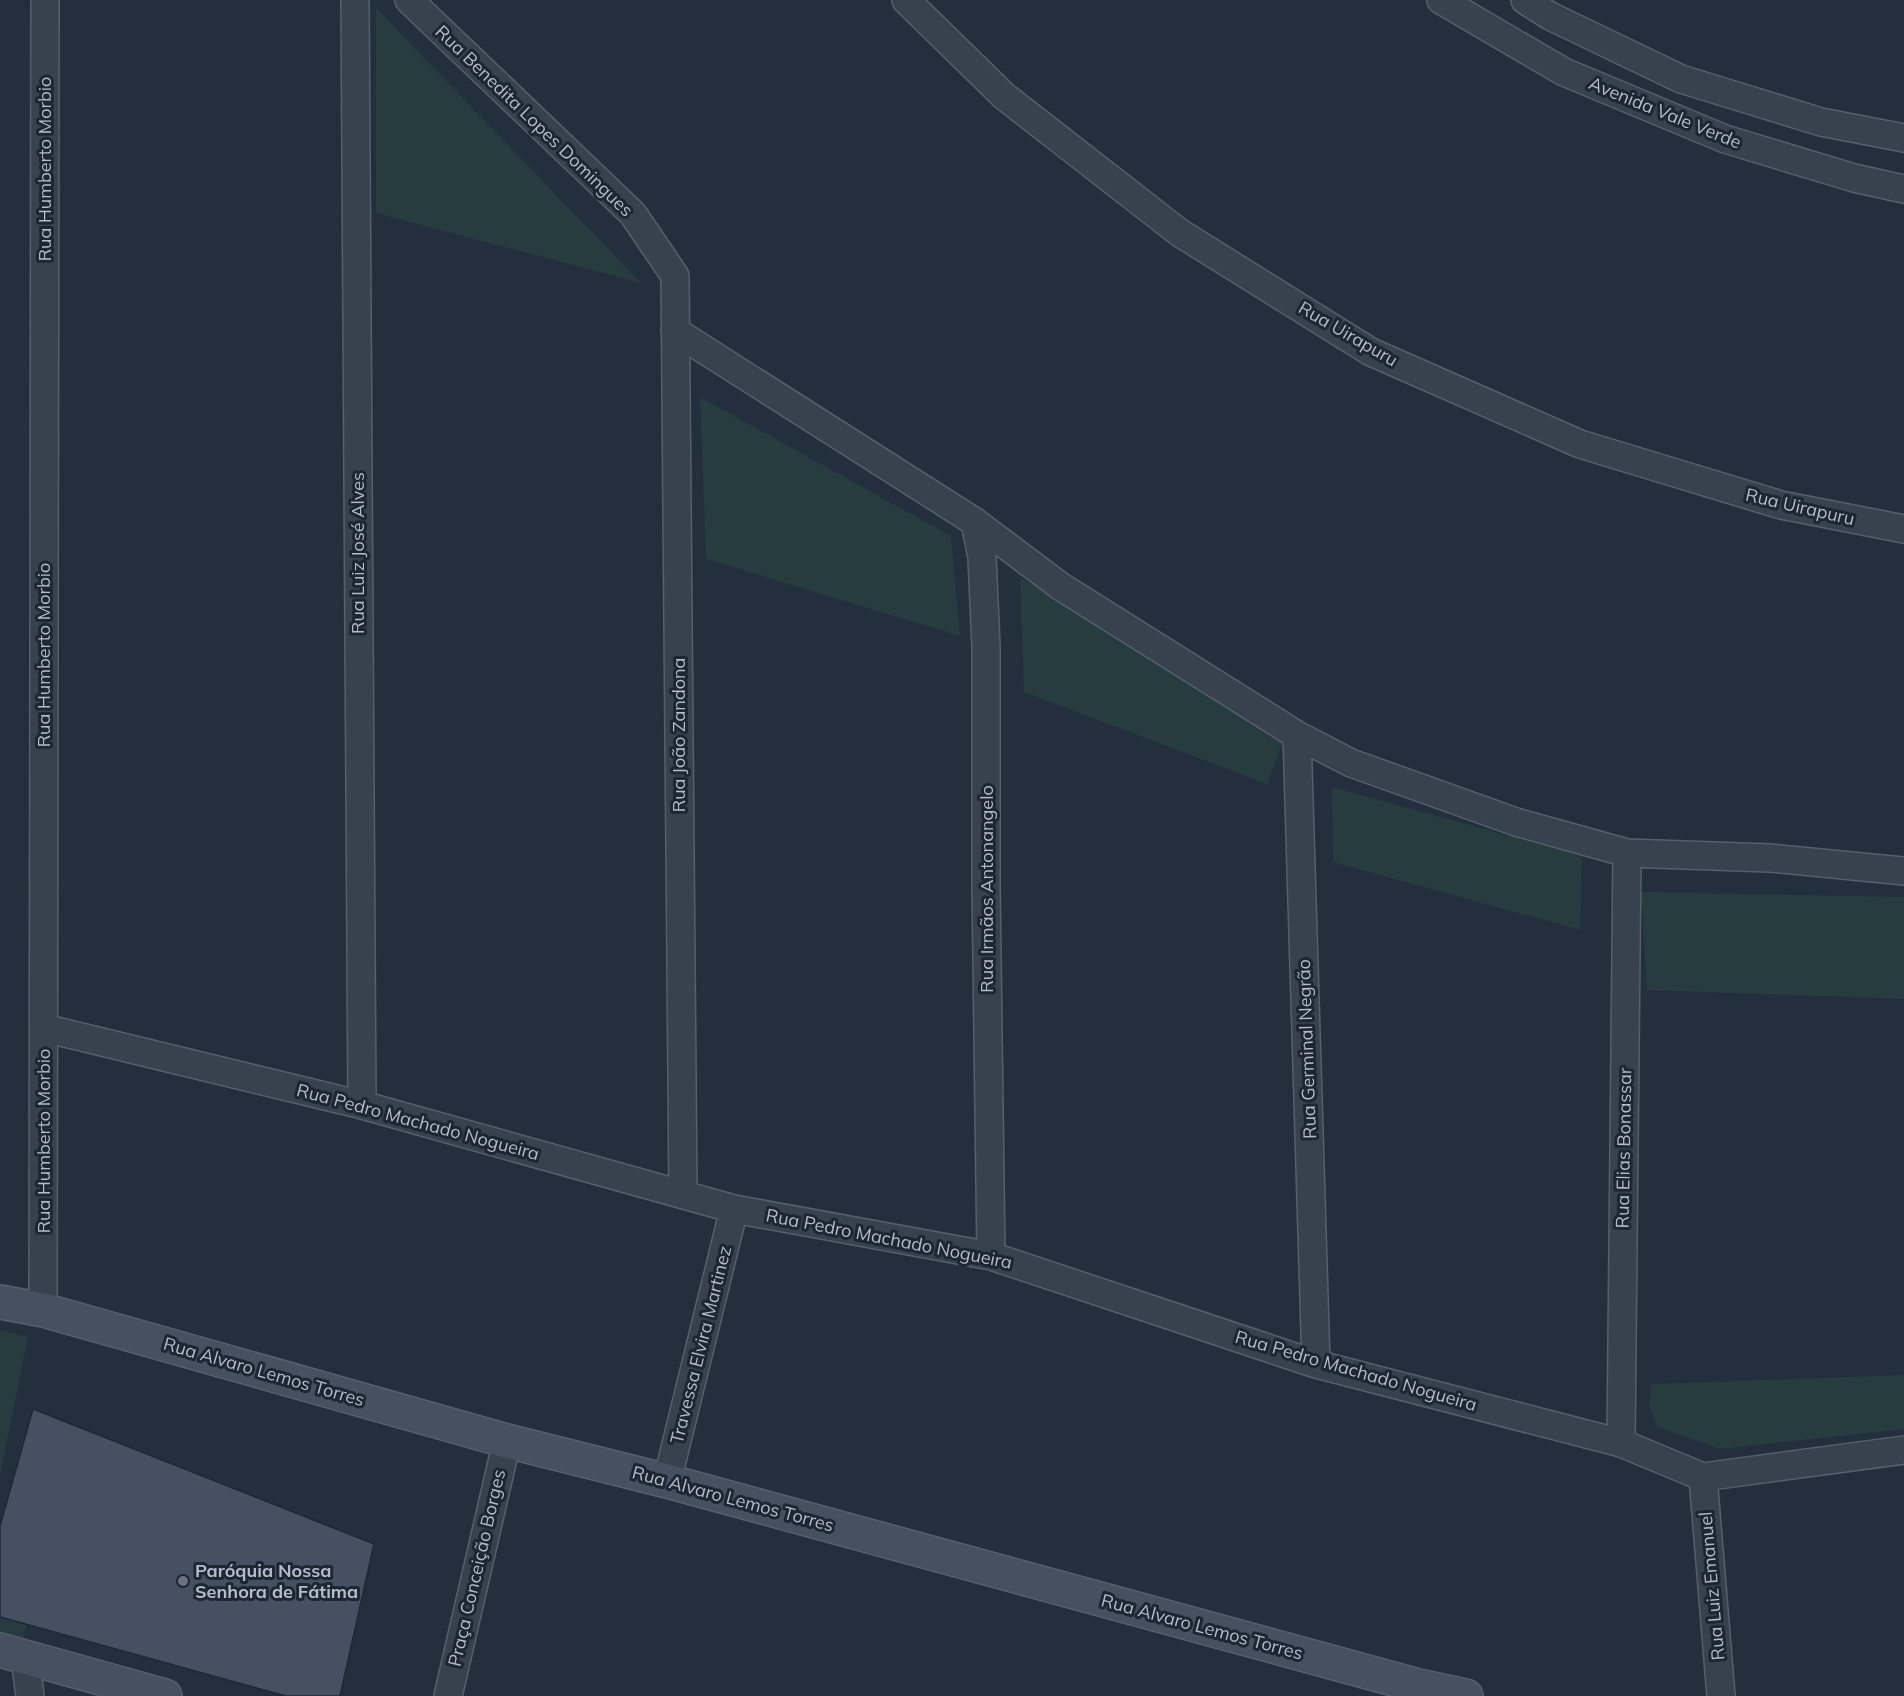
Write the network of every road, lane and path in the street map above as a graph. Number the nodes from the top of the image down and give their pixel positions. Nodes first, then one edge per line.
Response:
1 (45, 0) edge
2 (354, 0) edge
3 (409, 0) edge
4 (906, 0) edge
5 (1441, 0) edge
6 (1525, 0) edge
7 (1764, 105) junction
8 (1904, 138) edge
9 (1749, 147) junction
10 (1904, 189) edge
11 (675, 276) joint
12 (675, 331) junction
13 (975, 522) junction
14 (1904, 529) edge
15 (1297, 735) junction
16 (1627, 853) junction
17 (1904, 871) edge
18 (44, 1028) junction
19 (362, 1105) junction
20 (683, 1194) junction
21 (734, 1209) junction
22 (991, 1256) junction
23 (0, 1302) edge
24 (43, 1310) junction
25 (1316, 1364) junction
26 (507, 1441) junction
27 (1621, 1443) junction
28 (1904, 1450) edge
29 (1703, 1477) junction
30 (667, 1481) junction
31 (12, 1654) edge
32 (30, 1696) edge
33 (165, 1696) edge
34 (448, 1696) edge
35 (1466, 1696) edge
36 (1721, 1696) edge

1 - 18 street, Rua Humberto Morbio
2 - 19 street, Rua Luiz José Alves
3 - 11 street, Rua Benedita Lopes Domingues
4 - 14 street, Rua Uirapuru
5 - 9 street, Avenida Vale Verde
6 - 7 street, Avenida Vale Verde
7 - 8 street, Avenida Vale Verde
7 - 9 street
9 - 10 street, Avenida Vale Verde
11 - 12 street, Rua João Zandona
12 - 13 street
12 - 20 street, Rua João Zandona
13 - 15 street
13 - 22 street, Rua Irmãos Antonangelo
15 - 16 street
15 - 25 street, Rua Germinal Negrão
16 - 17 street
16 - 27 street, Rua Elias Bonassar
18 - 19 street, Rua Pedro Machado Nogueira
18 - 24 street, Rua Humberto Morbio
19 - 20 street, Rua Pedro Machado Nogueira
20 - 21 street, Rua Pedro Machado Nogueira
21 - 22 street, Rua Pedro Machado Nogueira
21 - 30 street, Travessa Elvira Martinez
22 - 25 street, Rua Pedro Machado Nogueira
23 - 24 street, Rua Alvaro Lemos Torres
24 - 26 street, Rua Alvaro Lemos Torres
25 - 27 street, Rua Pedro Machado Nogueira
26 - 30 street, Rua Alvaro Lemos Torres
26 - 34 street, Praça Conceição Borges
27 - 29 street, Rua Pedro Machado Nogueira
28 - 29 street
29 - 36 street, Rua Luiz Emanuel
30 - 35 street, Rua Alvaro Lemos Torres
31 - 32 street
31 - 33 street

